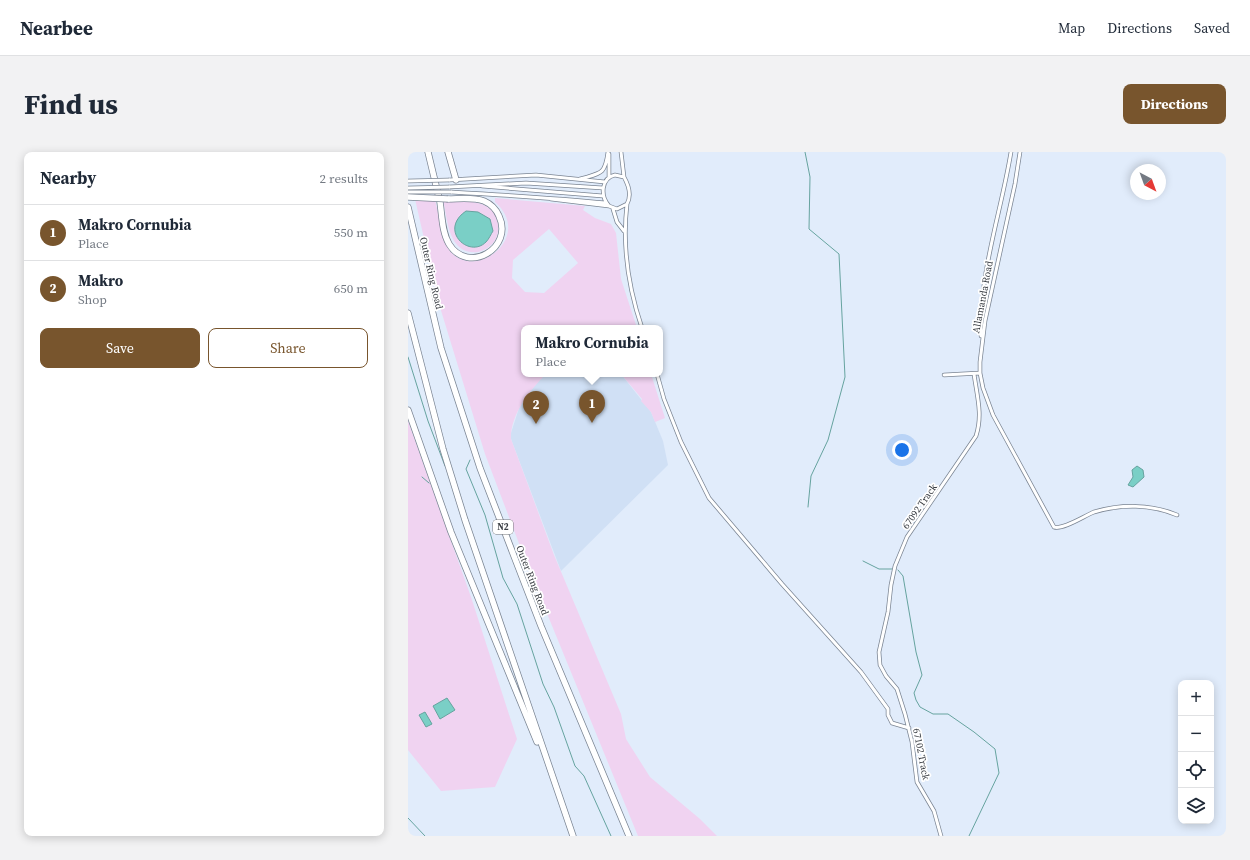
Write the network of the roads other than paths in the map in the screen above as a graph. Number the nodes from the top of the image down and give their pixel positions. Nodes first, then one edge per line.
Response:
1 (428, 152) edge
2 (448, 152) edge
3 (609, 152) edge
4 (621, 152) edge
5 (1011, 152) edge
6 (1020, 152) edge
7 (609, 177) junction
8 (624, 177) junction
9 (456, 180) junction
10 (579, 180) junction
11 (408, 181) edge
12 (605, 182) junction
13 (474, 185) junction
14 (408, 188) edge
15 (603, 188) junction
16 (408, 192) edge
17 (603, 196) junction
18 (408, 197) edge
19 (544, 198) junction
20 (606, 203) junction
21 (627, 204) junction
22 (608, 206) junction
23 (408, 207) edge
24 (613, 208) junction
25 (624, 232) junction
26 (408, 313) edge
27 (641, 325) edge
28 (982, 346) junction
29 (980, 373) junction
30 (974, 374) junction
31 (944, 375) dead end
32 (658, 377) edge
33 (408, 410) edge
34 (1177, 515) dead end
35 (886, 676) joint
36 (909, 728) junction
37 (544, 752) junction
38 (573, 836) edge
39 (629, 836) edge
40 (942, 836) edge

1 - 18 highway, bridge
2 - 9 highway
3 - 7 street
3 - 10 street
4 - 8 street
5 - 28 street, Allamanda Road
6 - 28 street, Allamanda Road
7 - 8 street
7 - 12 street
8 - 21 street
9 - 10 street
9 - 11 street, bridge
10 - 12 street
12 - 15 street
13 - 14 street, bridge
13 - 15 street
13 - 17 street
15 - 17 street
16 - 19 street, bridge
17 - 20 street
19 - 20 street
19 - 22 street
20 - 22 street
21 - 24 street
21 - 25 street
22 - 24 street
23 - 39 highway, Outer Ring Road / N2
24 - 25 street
25 - 27 street
26 - 37 highway
28 - 29 street
29 - 30 street
29 - 34 street
30 - 31 street
30 - 35 street, 67092 Track
32 - 36 street
33 - 37 highway
35 - 36 street, 67102 Track
36 - 40 street, 67102 Track
37 - 38 highway

